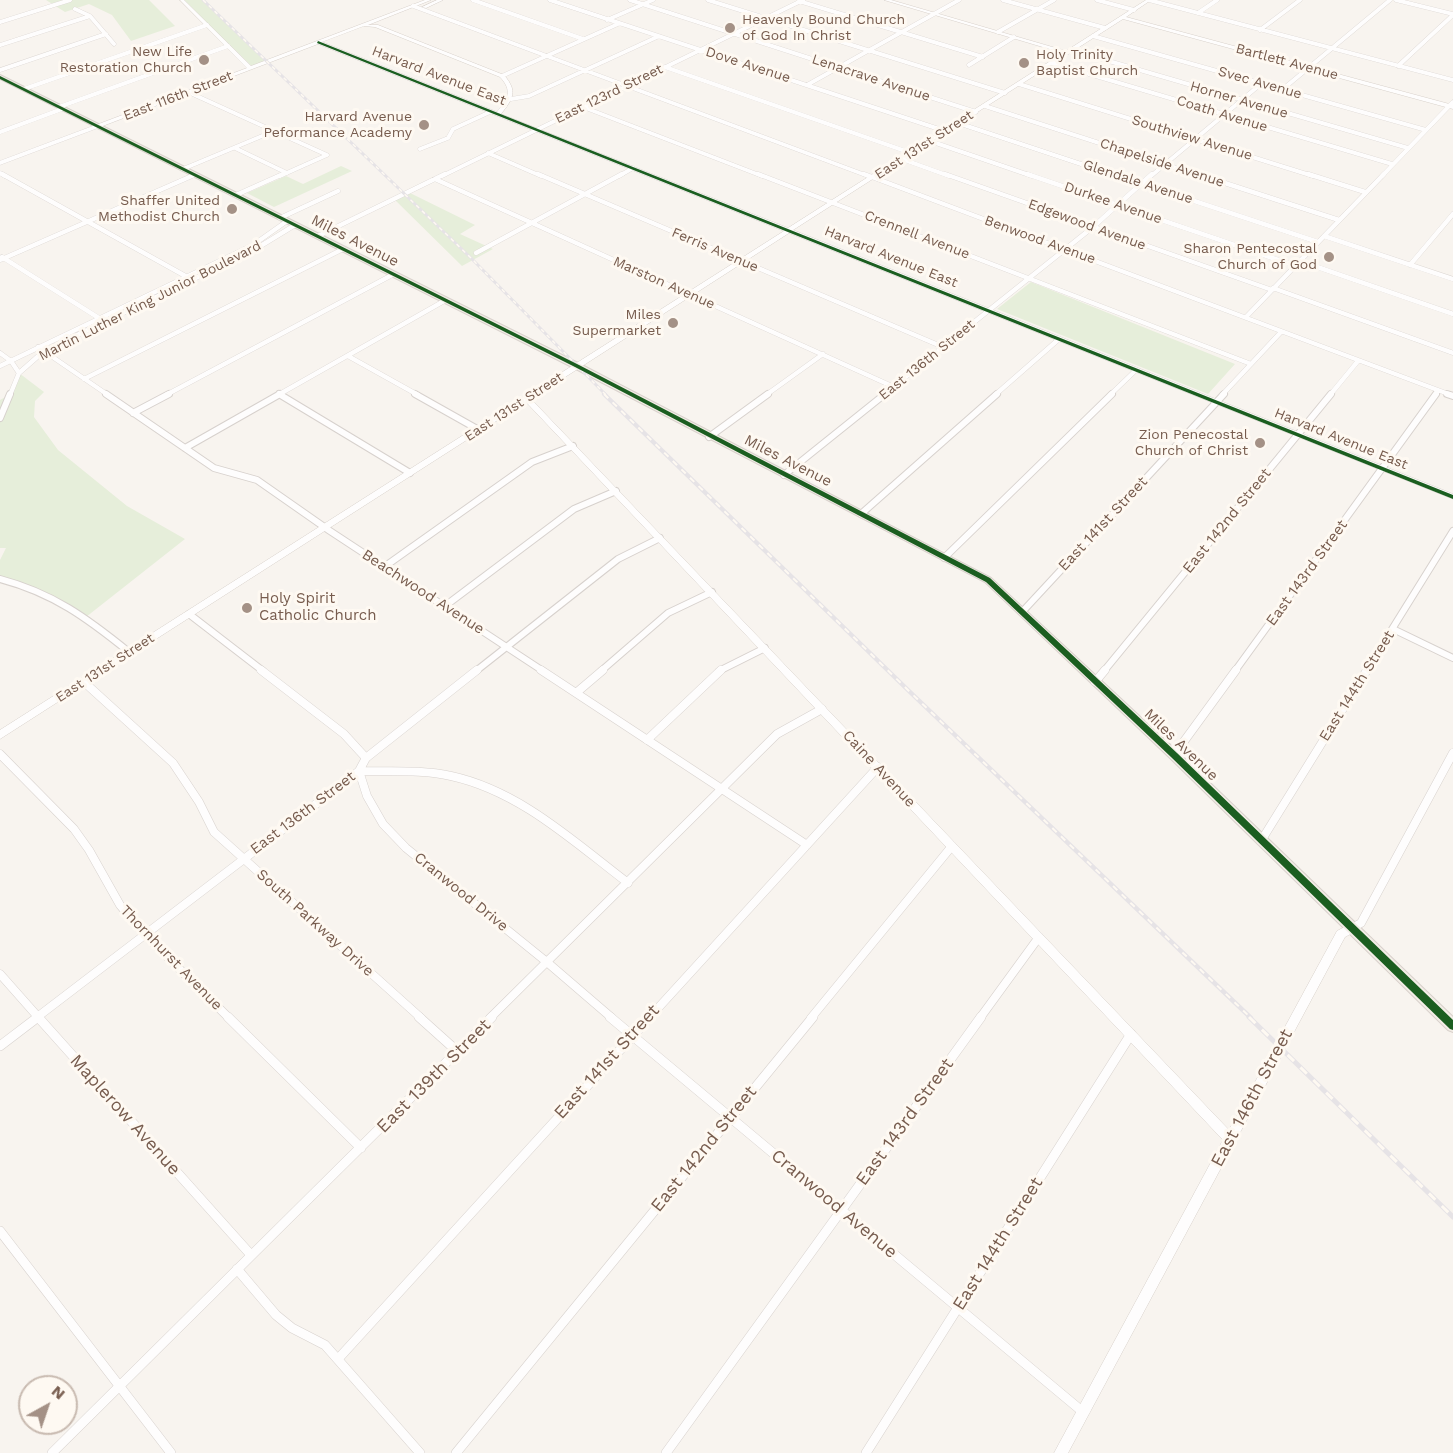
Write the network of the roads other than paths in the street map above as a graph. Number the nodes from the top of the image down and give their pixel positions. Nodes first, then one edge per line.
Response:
1 (70, 0) edge
2 (182, 0) edge
3 (429, 0) edge
4 (441, 0) edge
5 (473, 0) edge
6 (550, 0) edge
7 (630, 0) edge
8 (653, 0) edge
9 (708, 0) edge
10 (800, 0) edge
11 (888, 0) edge
12 (959, 0) edge
13 (1003, 0) edge
14 (1054, 0) edge
15 (1097, 0) edge
16 (1149, 0) edge
17 (1217, 0) edge
18 (1300, 0) edge
19 (1390, 0) edge
20 (1396, 0) edge
21 (643, 4) junction
22 (413, 6) junction
23 (75, 9) dead end
24 (419, 9) junction
25 (1037, 9) junction
26 (1134, 10) junction
27 (933, 14) junction
28 (1198, 14) junction
29 (1453, 15) edge
30 (90, 16) junction
31 (1122, 17) junction
32 (765, 18) junction
33 (378, 19) junction
34 (607, 20) junction
35 (0, 22) edge
36 (384, 22) junction
37 (618, 24) junction
38 (375, 25) junction
39 (207, 26) junction
40 (356, 28) junction
41 (1105, 28) junction
42 (1260, 30) junction
43 (390, 32) junction
44 (900, 32) junction
45 (998, 32) junction
46 (106, 34) junction
47 (734, 34) junction
48 (1094, 36) junction
49 (657, 37) junction
50 (1014, 37) junction
51 (583, 39) junction
52 (318, 42) junction
53 (114, 44) dead end
54 (0, 45) edge
55 (228, 46) junction
56 (1331, 49) junction
57 (702, 50) junction
58 (867, 50) junction
59 (1069, 52) junction
60 (546, 56) junction
61 (983, 57) junction
62 (1052, 63) junction
63 (969, 65) dead end
64 (1398, 66) junction
65 (665, 67) junction
66 (838, 67) junction
67 (250, 68) junction
68 (1309, 68) junction
69 (0, 70) edge
70 (584, 70) junction
71 (502, 76) junction
72 (0, 77) edge
73 (1453, 80) edge
74 (1262, 83) junction
75 (1019, 84) junction
76 (807, 85) junction
77 (626, 86) junction
78 (1283, 89) junction
79 (24, 90) junction
80 (188, 92) junction
81 (1005, 93) junction
82 (511, 99) junction
83 (1241, 100) junction
84 (1452, 105) edge
85 (985, 106) junction
86 (583, 107) junction
87 (61, 108) junction
88 (490, 112) junction
89 (975, 112) junction
90 (498, 114) junction
91 (1224, 114) junction
92 (957, 123) junction
93 (0, 126) edge
94 (98, 126) junction
95 (537, 129) junction
96 (6, 130) junction
97 (1426, 130) junction
98 (274, 131) junction
99 (945, 131) junction
100 (0, 132) edge
101 (1196, 139) junction
102 (930, 141) junction
103 (235, 148) junction
104 (1408, 148) junction
105 (420, 149) dead end
106 (488, 153) junction
107 (911, 153) junction
108 (902, 159) junction
109 (0, 163) edge
110 (1165, 164) junction
111 (1392, 164) junction
112 (633, 168) junction
113 (183, 169) junction
114 (0, 173) edge
115 (287, 173) junction
116 (194, 175) junction
117 (872, 178) junction
118 (435, 179) junction
119 (1141, 184) junction
120 (338, 191) dead end
121 (1365, 192) junction
122 (585, 194) junction
123 (236, 195) junction
124 (832, 203) junction
125 (1117, 204) junction
126 (1453, 214) edge
127 (284, 220) junction
128 (1339, 220) junction
129 (86, 222) junction
130 (531, 223) junction
131 (295, 225) junction
132 (1093, 227) junction
133 (789, 231) junction
134 (318, 236) junction
135 (1324, 236) junction
136 (1318, 242) junction
137 (343, 249) junction
138 (1065, 249) junction
139 (476, 253) dead end
140 (2, 258) edge
141 (742, 261) junction
142 (1298, 263) junction
143 (1410, 265) junction
144 (392, 275) junction
145 (188, 278) junction
146 (1029, 278) junction
147 (1453, 279) edge
148 (1272, 289) junction
149 (690, 294) junction
150 (444, 302) junction
151 (989, 310) junction
152 (1453, 314) edge
153 (1246, 317) junction
154 (102, 320) junction
155 (1281, 332) junction
156 (1059, 339) junction
157 (38, 347) junction
158 (943, 347) junction
159 (44, 351) junction
160 (0, 353) edge
161 (1453, 353) edge
162 (823, 354) junction
163 (348, 356) junction
164 (11, 361) junction
165 (1358, 361) junction
166 (1251, 364) junction
167 (0, 366) edge
168 (577, 366) junction
169 (1136, 370) junction
170 (20, 373) junction
171 (84, 379) junction
172 (894, 387) junction
173 (1438, 391) junction
174 (279, 394) junction
175 (1453, 396) edge
176 (527, 399) junction
177 (1215, 403) junction
178 (133, 412) junction
179 (0, 418) edge
180 (479, 430) junction
181 (1297, 436) junction
182 (710, 437) junction
183 (573, 446) junction
184 (185, 448) junction
185 (1382, 471) junction
186 (410, 473) junction
187 (784, 475) junction
188 (616, 491) junction
189 (1453, 497) edge
190 (861, 514) junction
191 (325, 528) junction
192 (1453, 531) edge
193 (660, 538) junction
194 (944, 558) junction
195 (384, 567) junction
196 (0, 579) edge
197 (712, 592) junction
198 (445, 606) junction
199 (1023, 611) junction
200 (189, 614) junction
201 (1393, 629) junction
202 (508, 648) junction
203 (765, 648) junction
204 (129, 652) junction
205 (1453, 658) edge
206 (84, 682) junction
207 (1095, 682) junction
208 (576, 693) junction
209 (822, 709) junction
210 (1, 733) edge
211 (647, 740) junction
212 (1453, 753) edge
213 (0, 754) edge
214 (1174, 755) junction
215 (366, 758) junction
216 (878, 767) junction
217 (359, 771) junction
218 (722, 790) junction
219 (1261, 841) junction
220 (807, 845) junction
221 (952, 846) junction
222 (242, 859) junction
223 (628, 883) junction
224 (1352, 928) junction
225 (145, 935) junction
226 (1039, 937) junction
227 (548, 963) junction
228 (0, 974) edge
229 (585, 996) joint
230 (37, 1017) junction
231 (1451, 1022) edge
232 (1131, 1034) junction
233 (631, 1035) junction
234 (0, 1046) edge
235 (458, 1052) junction
236 (730, 1116) junction
237 (1230, 1139) junction
238 (361, 1148) junction
239 (842, 1210) junction
240 (0, 1231) edge
241 (251, 1256) junction
242 (237, 1269) junction
243 (957, 1308) junction
244 (338, 1359) junction
245 (121, 1385) junction
246 (1083, 1412) junction
247 (52, 1453) edge
248 (171, 1453) edge
249 (420, 1453) edge
250 (456, 1453) edge
251 (666, 1453) edge
252 (866, 1453) edge
253 (1061, 1453) edge

1 - 35 street
2 - 39 street
3 - 22 street, East 116th Street
4 - 24 street
5 - 51 street
6 - 34 street, Dove Avenue
7 - 21 street, Lenacrave Avenue
8 - 21 street
9 - 32 street
10 - 32 street, East 123rd Street
10 - 44 street
11 - 27 street
12 - 27 street
13 - 25 street
14 - 25 street
15 - 26 street
16 - 26 street, East 131st Street
16 - 28 street
17 - 28 street
18 - 42 street
19 - 56 street
20 - 29 street
21 - 34 street
21 - 47 street, Lenacrave Avenue
22 - 24 street, Benwood Avenue
22 - 33 street, East 116th Street
23 - 30 street
24 - 36 street
24 - 60 street, Benwood Avenue
25 - 41 street
25 - 45 street
26 - 31 street, East 131st Street
27 - 44 street
27 - 45 street
28 - 42 street
29 - 64 street
30 - 46 street
30 - 54 street
31 - 41 street, East 131st Street
31 - 68 street, Bartlett Avenue
32 - 47 street, East 123rd Street
32 - 58 street
33 - 38 street
33 - 40 street, East 116th Street
34 - 37 street, Dove Avenue
36 - 38 street
36 - 43 street
37 - 49 street, Dove Avenue
37 - 51 street
38 - 40 street, East 116th Street
38 - 43 street
39 - 55 street
39 - 79 street
40 - 52 street, East 116th Street
41 - 48 street, East 131st Street
42 - 56 street
43 - 71 street
44 - 58 street
44 - 61 street
45 - 50 street
46 - 53 street
46 - 69 street
47 - 57 street, East 123rd Street
47 - 66 street, Lenacrave Avenue
48 - 59 street, East 131st Street
48 - 74 street, Svec Avenue
49 - 57 street, Dove Avenue
49 - 70 street
50 - 59 street
50 - 61 street
51 - 60 street
52 - 67 street, East 116th Street
52 - 88 street, Harvard Avenue East
55 - 67 street
55 - 87 street
56 - 64 street
56 - 68 street
57 - 65 street, East 123rd Street
57 - 76 street, Dove Avenue
58 - 66 street
58 - 81 street
59 - 62 street, East 131st Street
59 - 83 street, Horner Avenue
60 - 70 street, Benwood Avenue
60 - 71 street
61 - 63 street
62 - 75 street, East 131st Street
62 - 91 street, Coath Avenue
64 - 73 street
65 - 77 street, East 123rd Street
65 - 107 street
66 - 76 street
66 - 89 street, Lenacrave Avenue
67 - 80 street, East 116th Street
68 - 78 street
68 - 84 street, Bartlett Avenue
70 - 77 street, Benwood Avenue
70 - 82 street
71 - 82 street
72 - 79 main road, Miles Avenue
74 - 78 street, Svec Avenue
74 - 83 street, East 136th Street
75 - 81 street, East 131st Street
75 - 101 street, Southview Avenue
76 - 99 street, Dove Avenue
77 - 86 street, East 123rd Street
77 - 117 street, Benwood Avenue
78 - 97 street, Svec Avenue
79 - 87 main road, Miles Avenue
80 - 94 street, East 116th Street
80 - 98 street
81 - 85 street, East 131st Street
82 - 90 street
83 - 91 street, East 136th Street
83 - 104 street, Horner Avenue
84 - 97 street
85 - 89 street, East 131st Street
85 - 110 street, Chapelside Avenue
86 - 95 street, East 123rd Street
86 - 124 street, Crennell Avenue
87 - 94 main road, Miles Avenue
87 - 96 street
88 - 90 street, Harvard Avenue East
88 - 105 street
89 - 92 street, East 131st Street
90 - 95 street, Harvard Avenue East
91 - 101 street, East 136th Street
91 - 111 street, Coath Avenue
92 - 99 street, East 131st Street
92 - 119 street, Glendale Avenue
93 - 96 street
94 - 109 street, East 116th Street
94 - 113 main road, Miles Avenue
95 - 106 street, East 123rd Street
95 - 112 street, Harvard Avenue East
96 - 100 street
97 - 104 street
98 - 103 street
98 - 115 street
99 - 102 street, East 131st Street
101 - 110 street, East 136th Street
101 - 121 street, Southview Avenue
102 - 107 street, East 131st Street
102 - 125 street, Durkee Avenue
103 - 113 street
103 - 115 street
104 - 111 street
106 - 118 street, East 123rd Street
106 - 122 street, Ferris Avenue
107 - 108 street, East 131st Street
108 - 117 street, East 131st Street
108 - 132 street, Edgewood Avenue
110 - 119 street, East 136th Street
110 - 128 street, Chapelside Avenue
111 - 121 street
112 - 122 street
112 - 133 street, Harvard Avenue East
113 - 116 main road, Miles Avenue
114 - 129 street
115 - 123 street
116 - 123 main road, Miles Avenue
116 - 129 street
117 - 124 street, East 131st Street
117 - 138 street, Benwood Avenue
118 - 130 street, Marston Avenue
118 - 134 street, East 123rd Street
119 - 125 street, East 136th Street
119 - 136 street, Glendale Avenue
120 - 127 street, Martin Luther King Junior Boulevard
121 - 128 street
122 - 130 street
122 - 141 street, Ferris Avenue
123 - 127 main road, Miles Avenue
124 - 133 street, East 131st Street
124 - 146 street, Crennell Avenue
125 - 132 street, East 136th Street
125 - 142 street, Durkee Avenue
126 - 143 street
127 - 131 main road, Miles Avenue
127 - 145 street, Martin Luther King Junior Boulevard
128 - 135 street
129 - 140 street
129 - 145 street
130 - 139 street
130 - 149 street, Marston Avenue
131 - 134 main road, Miles Avenue
131 - 145 street, Martin Luther King Junior Boulevard
132 - 138 street, East 136th Street
132 - 148 street, Edgewood Avenue
133 - 141 street, East 131st Street
133 - 151 street, Harvard Avenue East
134 - 137 main road, Miles Avenue
135 - 136 street
135 - 143 street
136 - 142 street
137 - 144 main road, Miles Avenue
137 - 171 street
138 - 146 street, East 136th Street
138 - 153 street, Benwood Avenue
140 - 154 street
141 - 149 street, East 131st Street
141 - 158 street, Ferris Avenue
142 - 148 street
142 - 152 street, Durkee Avenue
143 - 147 street
144 - 150 main road, Miles Avenue
144 - 178 street
145 - 154 street, Martin Luther King Junior Boulevard
146 - 151 street, East 136th Street
146 - 166 street, Crennell Avenue
148 - 153 street
148 - 161 street, Edgewood Avenue
149 - 162 street, Marston Avenue
149 - 168 street, East 131st Street
150 - 163 street
150 - 168 main road, Miles Avenue
151 - 156 street, Harvard Avenue East
151 - 158 street, East 136th Street
153 - 155 street, Benwood Avenue
154 - 157 street, Martin Luther King Junior Boulevard
154 - 159 street, Martin Luther King Junior Boulevard
155 - 165 street, Benwood Avenue
155 - 166 street, East 141st Street
156 - 169 street, Harvard Avenue East
156 - 190 street
157 - 159 street, Beachwood Avenue
157 - 164 street, Martin Luther King Junior Boulevard
158 - 172 street, East 136th Street
159 - 170 street, Martin Luther King Junior Boulevard
159 - 171 street, Beachwood Avenue
160 - 164 street
162 - 172 street, Marston Avenue
162 - 182 street
163 - 174 street
163 - 180 street
164 - 167 street, Martin Luther King Junior Boulevard
164 - 170 street
165 - 173 street, Benwood Avenue
165 - 181 street, East 142nd Street
166 - 177 street, East 141st Street
168 - 176 street, East 131st Street
168 - 182 main road, Miles Avenue
169 - 177 street, Harvard Avenue East
169 - 194 street
170 - 179 street, Martin Luther King Junior Boulevard
171 - 178 street, Beachwood Avenue
172 - 187 street, East 136th Street
173 - 175 street, Benwood Avenue
173 - 185 street, East 143rd Street
174 - 184 street
174 - 186 street
176 - 180 street, East 131st Street
176 - 183 street, Caine Avenue
177 - 181 street, Harvard Avenue East
177 - 199 street, East 141st Street
178 - 184 street, Beachwood Avenue
180 - 186 street, East 131st Street
181 - 185 street, Harvard Avenue East
181 - 207 street, East 142nd Street
182 - 187 main road, Miles Avenue
183 - 188 street, Caine Avenue
183 - 195 street
184 - 191 street, Beachwood Avenue
185 - 189 street, Harvard Avenue East
185 - 214 street, East 143rd Street
186 - 191 street, East 131st Street
187 - 190 main road, Miles Avenue
188 - 193 street, Caine Avenue
188 - 198 street
190 - 194 main road, Miles Avenue
191 - 195 street, Beachwood Avenue
191 - 200 street, East 131st Street
192 - 201 street, East 144th Street
193 - 197 street, Caine Avenue
193 - 202 street, East 136th Street
194 - 199 main road, Miles Avenue
195 - 198 street, Beachwood Avenue
196 - 204 street
197 - 203 street, Caine Avenue
197 - 208 street
198 - 202 street, Beachwood Avenue
199 - 207 main road, Miles Avenue
200 - 204 street, East 131st Street
200 - 215 street
201 - 205 street
201 - 219 street, East 144th Street
202 - 208 street, Beachwood Avenue
202 - 215 street, East 136th Street
203 - 209 street, Caine Avenue
203 - 211 street
204 - 206 street, East 131st Street
206 - 210 street, East 131st Street
206 - 222 street, South Parkway Drive
207 - 214 main road, Miles Avenue
208 - 211 street, Beachwood Avenue
209 - 216 street, Caine Avenue
209 - 218 street, East 139th Street
211 - 218 street, Beachwood Avenue
212 - 224 street, East 146th Street
213 - 225 street, Thornhurst Avenue
214 - 219 main road, Miles Avenue
215 - 217 street, East 136th Street
216 - 220 street, East 141st Street
216 - 221 street, Caine Avenue
217 - 222 street, East 136th Street
217 - 223 street
217 - 227 street, Cranwood Drive
218 - 220 street, Beachwood Avenue
218 - 223 street, East 139th Street
219 - 224 main road, Miles Avenue
220 - 233 street, East 141st Street
221 - 226 street, Caine Avenue
221 - 236 street, East 142nd Street
222 - 225 street, East 136th Street
222 - 235 street, South Parkway Drive
223 - 227 street, East 139th Street
224 - 231 main road, Miles Avenue
224 - 237 street, East 146th Street
225 - 230 street, East 136th Street
225 - 238 street, Thornhurst Avenue
226 - 232 street, Caine Avenue
226 - 239 street, East 143rd Street
227 - 229 street, Cranwood Drive
227 - 235 street, East 139th Street
228 - 230 street, Maplerow Avenue
229 - 233 street, Cranwood Avenue
230 - 234 street, East 136th Street
230 - 241 street, Maplerow Avenue
232 - 237 street, Caine Avenue
232 - 243 street, East 144th Street
233 - 236 street, Cranwood Avenue
233 - 244 street, East 141st Street
235 - 238 street, East 139th Street
236 - 239 street, Cranwood Avenue
236 - 250 street, East 142nd Street
237 - 246 street, East 146th Street
238 - 241 street, East 139th Street
239 - 243 street, Cranwood Avenue
239 - 251 street, East 143rd Street
240 - 245 street
241 - 242 street, East 139th Street
242 - 244 street
242 - 245 street, East 139th Street
243 - 246 street, Cranwood Avenue
243 - 252 street, East 144th Street
244 - 249 street
245 - 247 street, East 139th Street
245 - 248 street
246 - 253 street, East 146th Street

